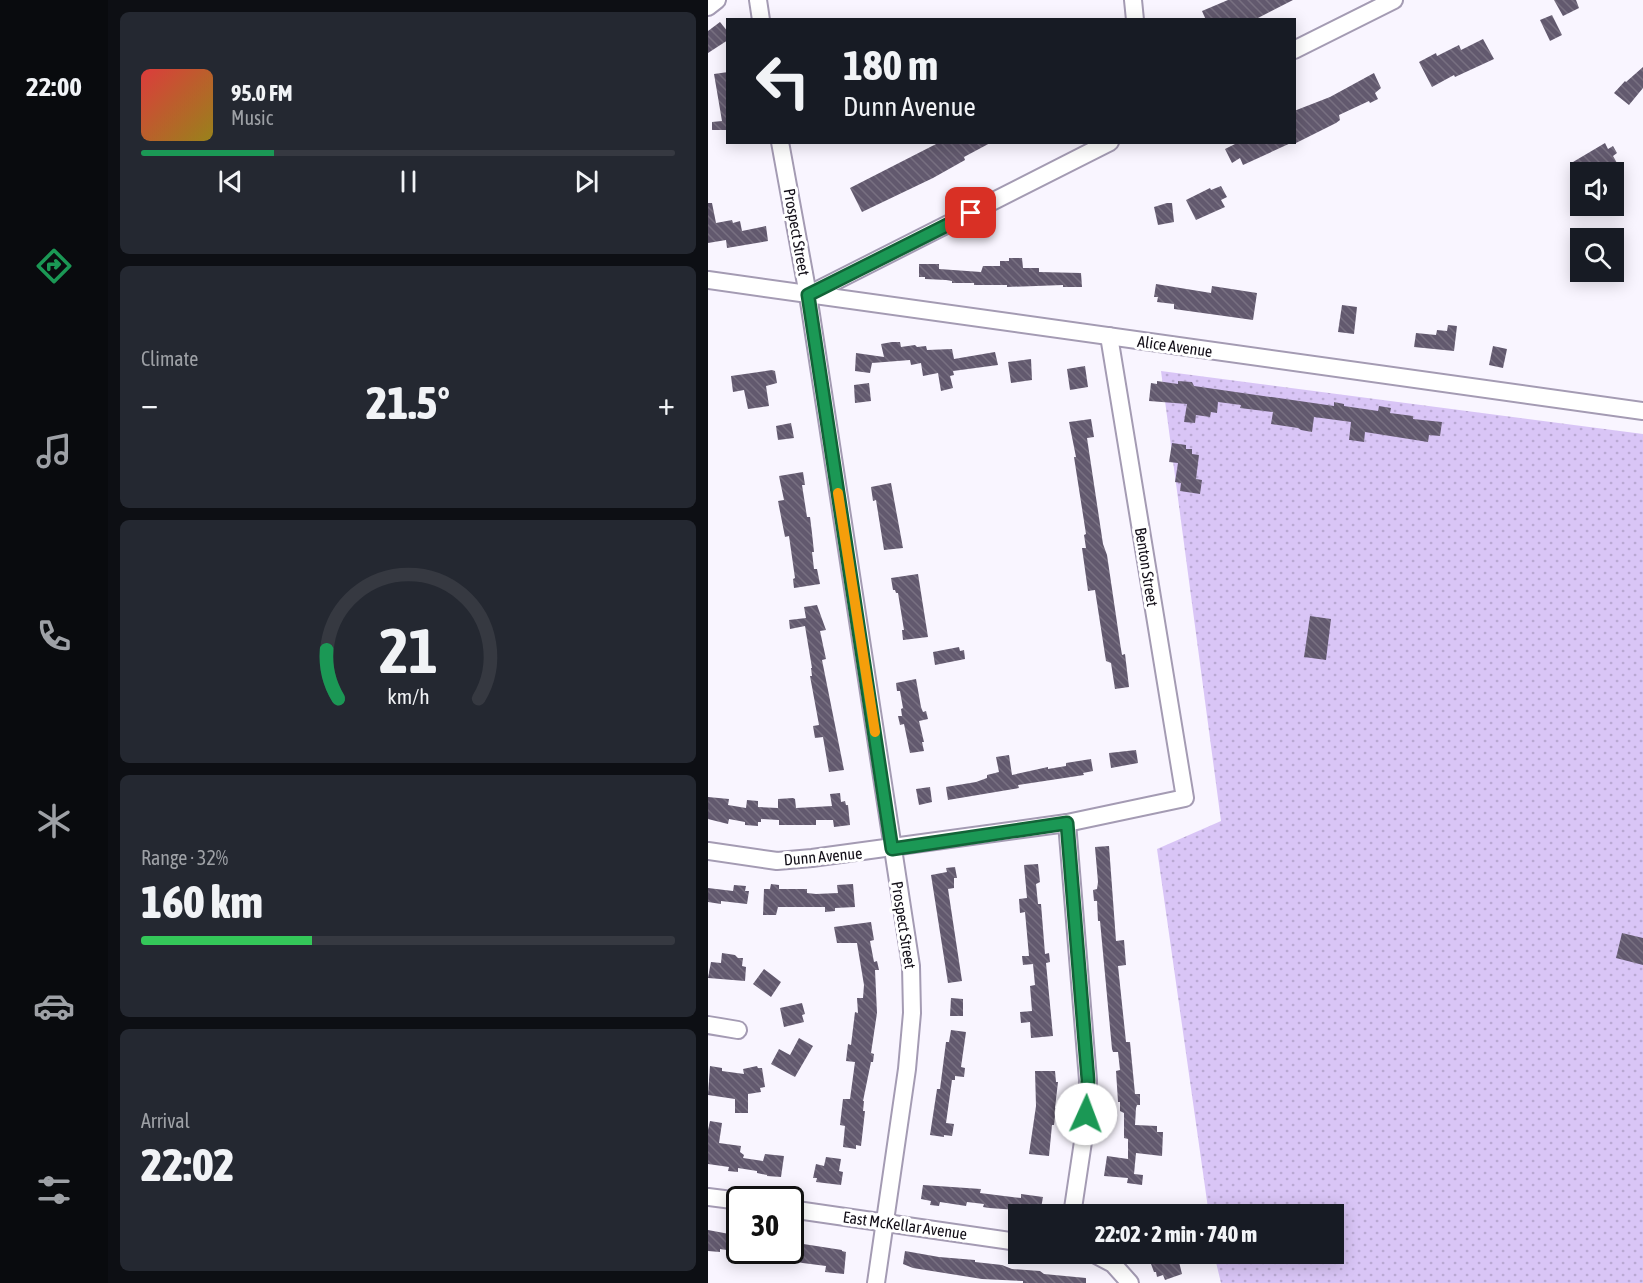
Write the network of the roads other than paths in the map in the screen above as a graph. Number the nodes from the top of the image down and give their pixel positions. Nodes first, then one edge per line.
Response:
1 (717, 0) edge
2 (758, 0) edge
3 (1133, 0) edge
4 (1394, 0) edge
5 (708, 7) edge
6 (761, 18) edge
7 (1135, 18) edge
8 (1296, 49) edge
9 (780, 144) edge
10 (1106, 144) edge
11 (708, 280) edge
12 (808, 295) junction
13 (1109, 336) junction
14 (1643, 411) edge
15 (1185, 798) joint
16 (1067, 823) junction
17 (892, 849) junction
18 (708, 851) edge
19 (708, 1025) edge
20 (738, 1030) dead end
21 (708, 1197) edge
22 (726, 1199) edge
23 (1074, 1204) edge
24 (804, 1211) edge
25 (885, 1222) junction
26 (1008, 1240) edge
27 (1113, 1264) edge
28 (876, 1283) edge
29 (1130, 1283) edge

1 - 5 street
2 - 6 street
3 - 7 street
4 - 8 street
9 - 12 street, Prospect Street
10 - 12 street
11 - 12 street, Alice Avenue
12 - 13 street, Alice Avenue
12 - 17 street, Prospect Street
13 - 14 street, Alice Avenue
13 - 15 street, Benton Street
15 - 16 street, Dunn Avenue
16 - 17 street, Dunn Avenue
16 - 23 street
17 - 18 street, Dunn Avenue
17 - 25 street, Prospect Street
19 - 20 street
21 - 22 street
24 - 25 street, East McKellar Avenue
25 - 26 street, East McKellar Avenue
25 - 28 street, Prospect Street
27 - 29 street

